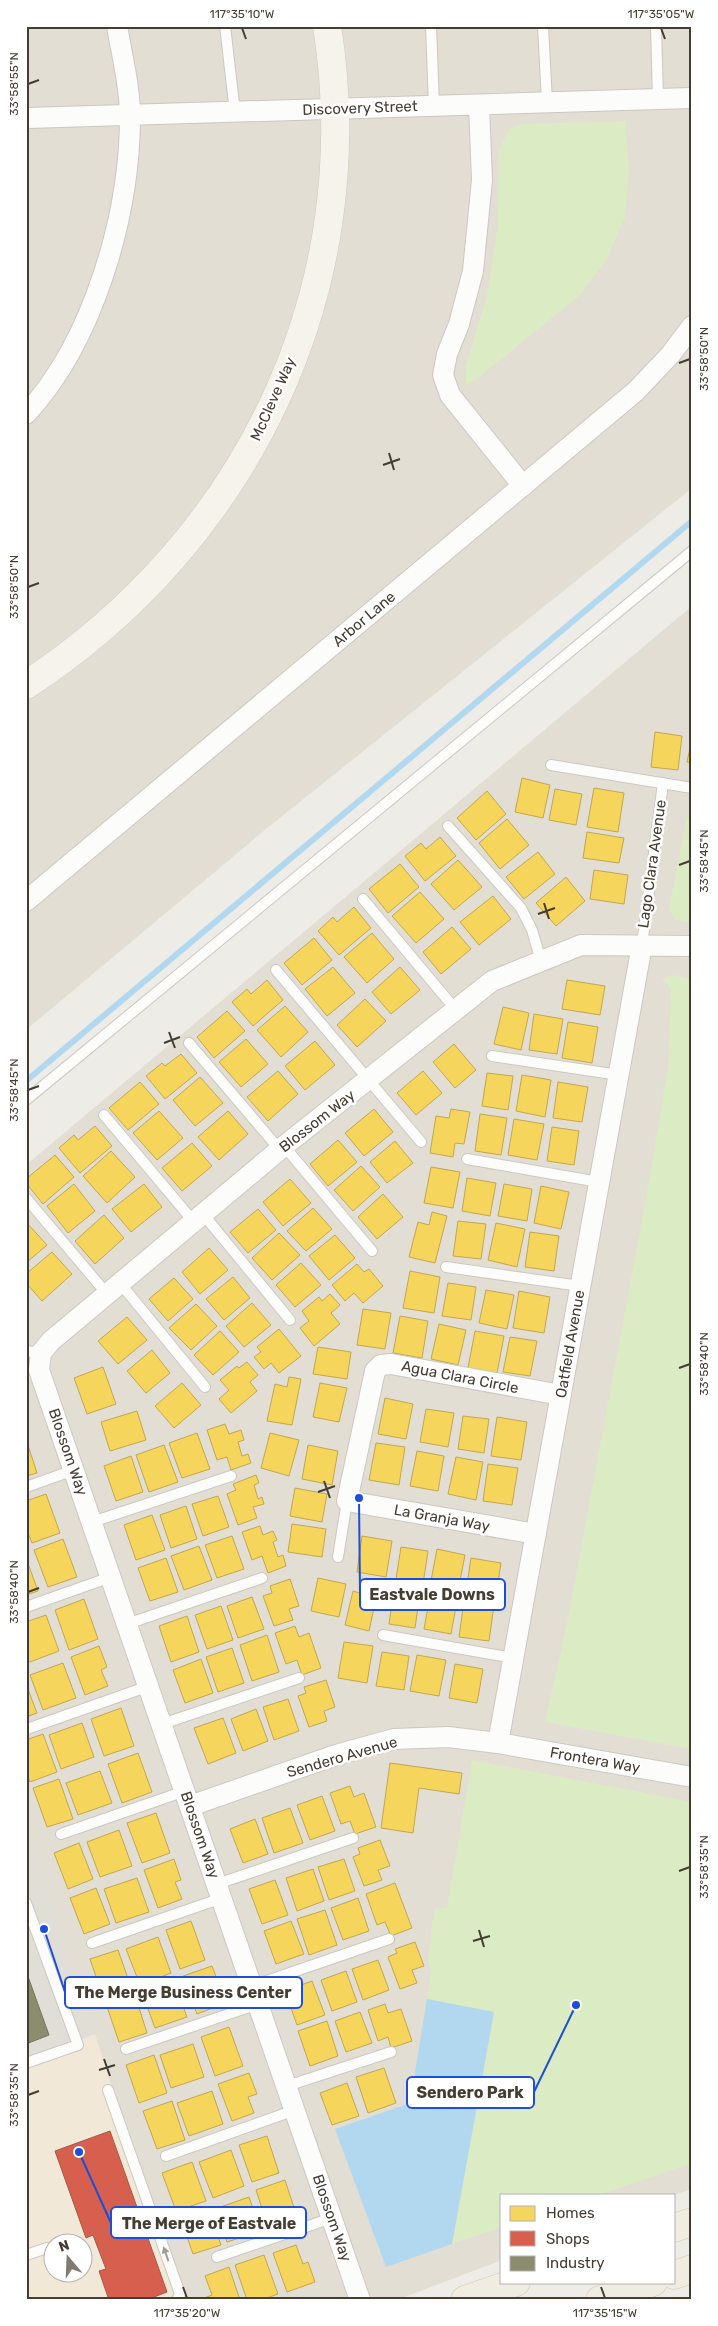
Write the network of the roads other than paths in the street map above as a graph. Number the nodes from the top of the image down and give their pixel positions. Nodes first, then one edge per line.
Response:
1 (117, 26) edge
2 (225, 26) edge
3 (328, 26) edge
4 (431, 26) edge
5 (543, 26) edge
6 (656, 26) edge
7 (692, 98) edge
8 (658, 99) junction
9 (547, 102) junction
10 (479, 105) junction
11 (434, 106) junction
12 (336, 109) junction
13 (235, 112) junction
14 (130, 115) junction
15 (27, 120) edge
16 (692, 326) edge
17 (26, 414) edge
18 (523, 486) junction
19 (692, 551) edge
20 (26, 685) edge
21 (552, 766) dead end
22 (663, 783) junction
23 (692, 788) edge
24 (448, 826) dead end
25 (363, 899) dead end
26 (26, 901) edge
27 (642, 945) junction
28 (692, 946) edge
29 (541, 961) junction
30 (276, 970) dead end
31 (456, 1010) junction
32 (189, 1043) dead end
33 (492, 1056) dead end
34 (618, 1075) junction
35 (369, 1080) junction
36 (26, 1100) edge
37 (104, 1115) dead end
38 (421, 1142) dead end
39 (282, 1148) junction
40 (467, 1159) dead end
41 (599, 1182) junction
42 (26, 1198) edge
43 (198, 1218) junction
44 (372, 1251) dead end
45 (446, 1267) dead end
46 (580, 1286) junction
47 (113, 1289) junction
48 (290, 1320) dead end
49 (33, 1361) edge
50 (205, 1387) dead end
51 (561, 1395) junction
52 (74, 1470) junction
53 (231, 1476) dead end
54 (26, 1487) edge
55 (347, 1501) junction
56 (92, 1522) junction
57 (536, 1534) junction
58 (338, 1557) dead end
59 (111, 1577) junction
60 (262, 1578) dead end
61 (26, 1607) edge
62 (127, 1624) junction
63 (382, 1635) dead end
64 (513, 1658) junction
65 (299, 1678) dead end
66 (149, 1686) junction
67 (162, 1724) junction
68 (27, 1729) edge
69 (498, 1742) junction
70 (692, 1777) edge
71 (188, 1799) junction
72 (62, 1834) dead end
73 (354, 1838) dead end
74 (220, 1891) junction
75 (26, 1903) edge
76 (389, 1938) dead end
77 (92, 1944) dead end
78 (255, 1995) junction
79 (126, 2049) dead end
80 (391, 2052) dead end
81 (26, 2063) edge
82 (287, 2086) junction
83 (108, 2090) dead end
84 (295, 2110) junction
85 (166, 2156) dead end
86 (332, 2218) junction
87 (692, 2222) edge
88 (676, 2227) edge
89 (42, 2250) edge
90 (26, 2255) edge
91 (217, 2257) dead end
92 (692, 2270) edge
93 (676, 2274) edge
94 (510, 2284) edge
95 (647, 2284) edge
96 (176, 2300) edge
97 (360, 2300) edge
98 (465, 2300) edge
99 (600, 2300) edge

1 - 14 street
2 - 13 lane
3 - 12 street, McCleve Way
4 - 11 lane
5 - 9 lane
6 - 8 lane
7 - 8 street, Discovery Street
8 - 9 street, Discovery Street
9 - 10 street, Discovery Street
10 - 11 street, Discovery Street
10 - 18 street
11 - 12 street, Discovery Street
12 - 13 street, Discovery Street
12 - 20 street, McCleve Way
13 - 14 street, Discovery Street
14 - 15 street, Discovery Street
14 - 17 street
16 - 18 street, Arbor Lane
18 - 26 street, Arbor Lane
19 - 36 lane
21 - 22 lane
22 - 23 lane
22 - 27 lane, Lago Clara Avenue
24 - 29 lane
25 - 31 lane
27 - 28 street, Blossom Way
27 - 29 street, Blossom Way
27 - 34 street, Oatfield Avenue
29 - 31 street, Blossom Way
30 - 35 lane
31 - 35 street, Blossom Way
32 - 39 lane
33 - 34 lane
34 - 41 street, Oatfield Avenue
35 - 38 lane
35 - 39 street, Blossom Way
37 - 43 lane
39 - 43 street, Blossom Way
39 - 44 lane
40 - 41 lane
41 - 46 street, Oatfield Avenue
42 - 47 lane
43 - 47 street, Blossom Way
43 - 48 lane
45 - 46 lane
46 - 51 street, Oatfield Avenue
47 - 49 street, Blossom Way
47 - 50 lane
49 - 52 street, Blossom Way
51 - 55 street, Agua Clara Circle
51 - 57 street, Oatfield Avenue
52 - 54 lane
52 - 56 street, Blossom Way
53 - 56 lane
55 - 57 street, La Granja Way
55 - 58 lane
56 - 59 street, Blossom Way
57 - 64 street, Oatfield Avenue
59 - 61 lane
59 - 62 street, Blossom Way
60 - 62 lane
62 - 66 street, Blossom Way
63 - 64 lane
64 - 69 street, Oatfield Avenue
65 - 67 lane
66 - 67 street, Blossom Way
66 - 68 lane
67 - 71 street, Blossom Way
69 - 70 street, Frontera Way
69 - 71 street, Sendero Avenue
71 - 72 lane
71 - 74 street, Blossom Way
73 - 74 lane
74 - 77 lane
74 - 78 street, Blossom Way
75 - 81 lane
76 - 78 lane
78 - 79 lane
78 - 82 street, Blossom Way
80 - 82 lane
82 - 84 street, Blossom Way
96 -> 83 lane
84 - 85 lane
84 - 86 street, Blossom Way
86 - 91 lane
86 - 97 street, Blossom Way
87 - 88 main road
89 - 90 lane
92 - 93 main road
94 - 98 main road
95 - 99 main road

